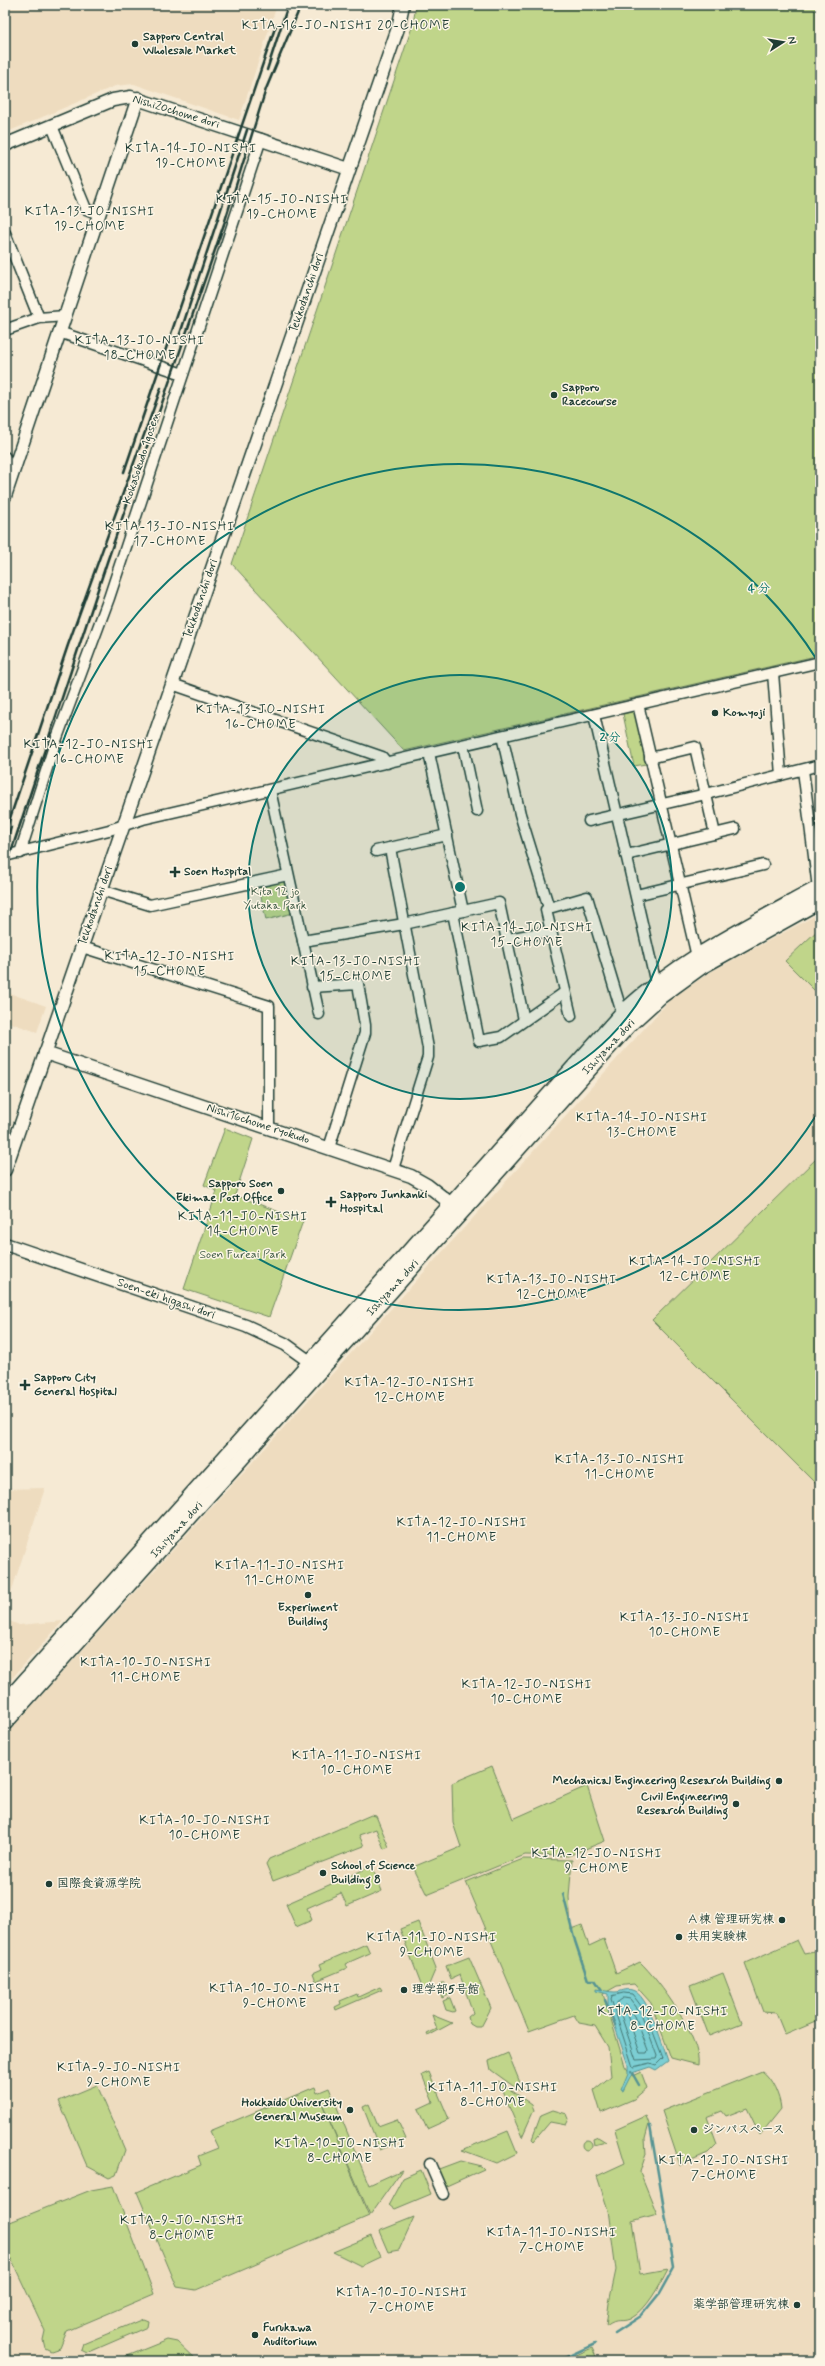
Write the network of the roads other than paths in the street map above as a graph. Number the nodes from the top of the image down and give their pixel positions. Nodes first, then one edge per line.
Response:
1 (403, 5) edge
2 (138, 98) junction
3 (52, 126) junction
4 (261, 139) junction
5 (5, 145) edge
6 (349, 169) junction
7 (99, 214) junction
8 (5, 233) edge
9 (65, 316) junction
10 (39, 318) junction
11 (5, 330) edge
12 (60, 332) junction
13 (183, 374) junction
14 (5, 457) edge
15 (12, 475) junction
16 (5, 496) edge
17 (820, 662) edge
18 (773, 673) junction
19 (172, 684) junction
20 (638, 704) junction
21 (594, 715) junction
22 (502, 736) junction
23 (463, 745) junction
24 (428, 753) junction
25 (650, 758) junction
26 (387, 763) junction
27 (820, 765) edge
28 (803, 770) junction
29 (781, 775) junction
30 (270, 790) junction
31 (706, 794) junction
32 (661, 805) junction
33 (478, 811) dead end
34 (617, 814) junction
35 (589, 820) dead end
36 (123, 826) junction
37 (735, 829) dead end
38 (715, 834) junction
39 (447, 835) junction
40 (670, 846) junction
41 (390, 848) junction
42 (376, 851) dead end
43 (20, 852) junction
44 (626, 855) junction
45 (5, 856) edge
46 (763, 865) dead end
47 (288, 875) junction
48 (679, 885) junction
49 (101, 890) junction
50 (819, 892) edge
51 (636, 895) junction
52 (549, 908) junction
53 (463, 911) junction
54 (453, 913) junction
55 (404, 924) junction
56 (551, 931) junction
57 (508, 939) junction
58 (303, 941) junction
59 (82, 946) junction
60 (698, 961) junction
61 (656, 984) junction
62 (312, 987) junction
63 (565, 992) junction
64 (622, 1013) junction
65 (318, 1014) dead end
66 (571, 1016) dead end
67 (524, 1020) junction
68 (45, 1053) junction
69 (269, 1128) junction
70 (329, 1148) junction
71 (393, 1169) junction
72 (5, 1170) edge
73 (456, 1208) junction
74 (5, 1244) edge
75 (315, 1366) junction
76 (5, 1703) edge
77 (5, 1723) edge
78 (430, 2164) dead end
79 (443, 2194) dead end

1 - 6 street, Tekkodanchi dori
2 - 3 street, Nishi20chome dori
2 - 4 street, Nishi20chome dori
2 - 7 street
3 - 5 street, Nishi20chome dori
3 - 7 street
4 - 6 street, Nishi20chome dori
4 - 13 street, Kokasokudo 1gosen
6 - 19 street, Tekkodanchi dori
7 - 9 street
8 - 10 street
9 - 10 street
9 - 12 street
10 - 11 street
12 - 13 street
12 - 15 street
13 - 43 street, Kokasokudo 1gosen
14 - 15 street
15 - 16 street
17 - 18 street
18 - 20 street
18 - 29 street
19 - 26 street
19 - 36 street, Tekkodanchi dori
20 - 21 street
20 - 25 street
21 - 22 street
21 - 34 street
22 - 23 street
22 - 52 street
23 - 24 street
23 - 33 street
24 - 26 street
24 - 39 street
25 - 31 street
25 - 32 street
26 - 30 street
27 - 28 street
28 - 29 street
28 - 50 street
29 - 31 street
30 - 36 street
30 - 47 street
31 - 32 street
31 - 38 street
32 - 34 street
32 - 40 street
34 - 35 street
34 - 44 street
36 - 43 street
36 - 49 street, Tekkodanchi dori
37 - 38 street
38 - 40 street
39 - 41 street
39 - 53 street
40 - 44 street
40 - 48 street
41 - 42 street
41 - 55 street
43 - 45 street
44 - 51 street
46 - 48 street
47 - 49 street
47 - 58 street
48 - 51 street
48 - 60 street
49 - 59 street, Tekkodanchi dori
50 - 60 main road, Ishiyama dori
51 - 61 street
52 - 56 street
52 - 64 street
53 - 54 street
53 - 57 street
54 - 55 street
54 - 67 street
55 - 58 street
55 - 71 street
56 - 57 street
56 - 63 street
57 - 67 street
58 - 62 street
59 - 68 street, Tekkodanchi dori
59 - 69 street
60 - 61 main road, Ishiyama dori
60 - 73 main road, Ishiyama dori
61 - 64 main road, Ishiyama dori
62 - 65 street
62 - 70 street
63 - 66 street
63 - 67 street
64 - 73 main road, Ishiyama dori
68 - 69 street, Nishi16chome ryokudo
68 - 72 street, Tekkodanchi dori
69 - 70 street, Nishi16chome ryokudo
70 - 71 street, Nishi16chome ryokudo
71 - 73 street, Nishi16chome ryokudo
73 - 75 main road, Ishiyama dori
74 - 75 street, Soen-eki higashi dori
75 - 76 main road, Ishiyama dori
75 - 77 main road, Ishiyama dori
78 - 79 street

